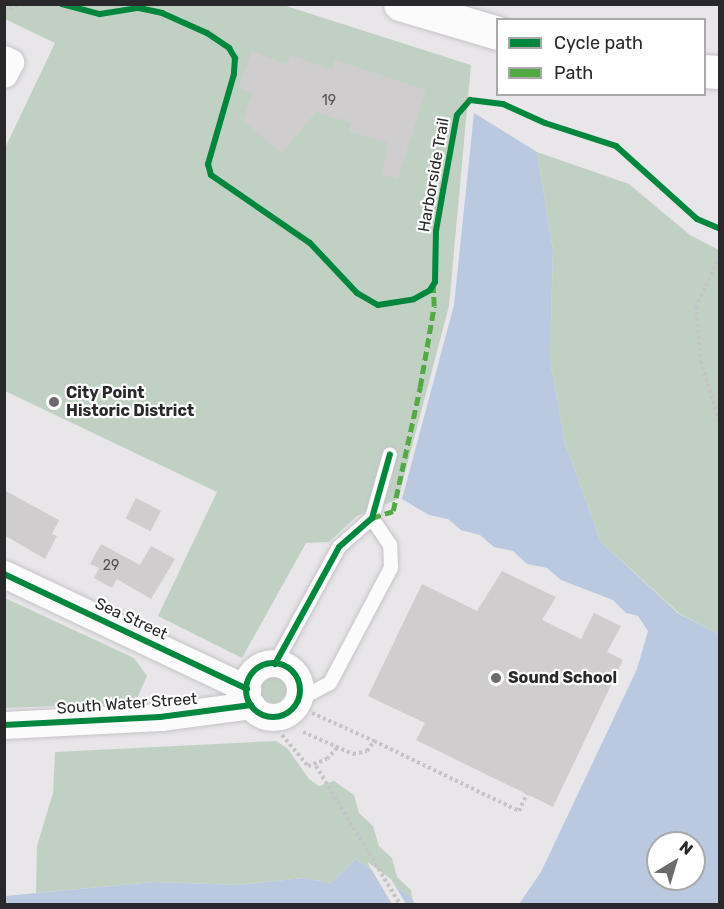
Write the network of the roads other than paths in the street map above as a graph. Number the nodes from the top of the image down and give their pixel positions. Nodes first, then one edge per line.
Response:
1 (400, 4) edge
2 (496, 32) edge
3 (390, 454) dead end
4 (372, 518) junction
5 (4, 574) edge
6 (275, 664) junction
7 (249, 697) junction
8 (296, 703) junction
9 (4, 725) edge

1 - 2 highway
3 - 4 lane
4 - 6 lane
4 - 8 lane
5 - 7 street, Sea Street
6 - 7 street
6 - 8 street
7 - 8 street
7 - 9 street, South Water Street

